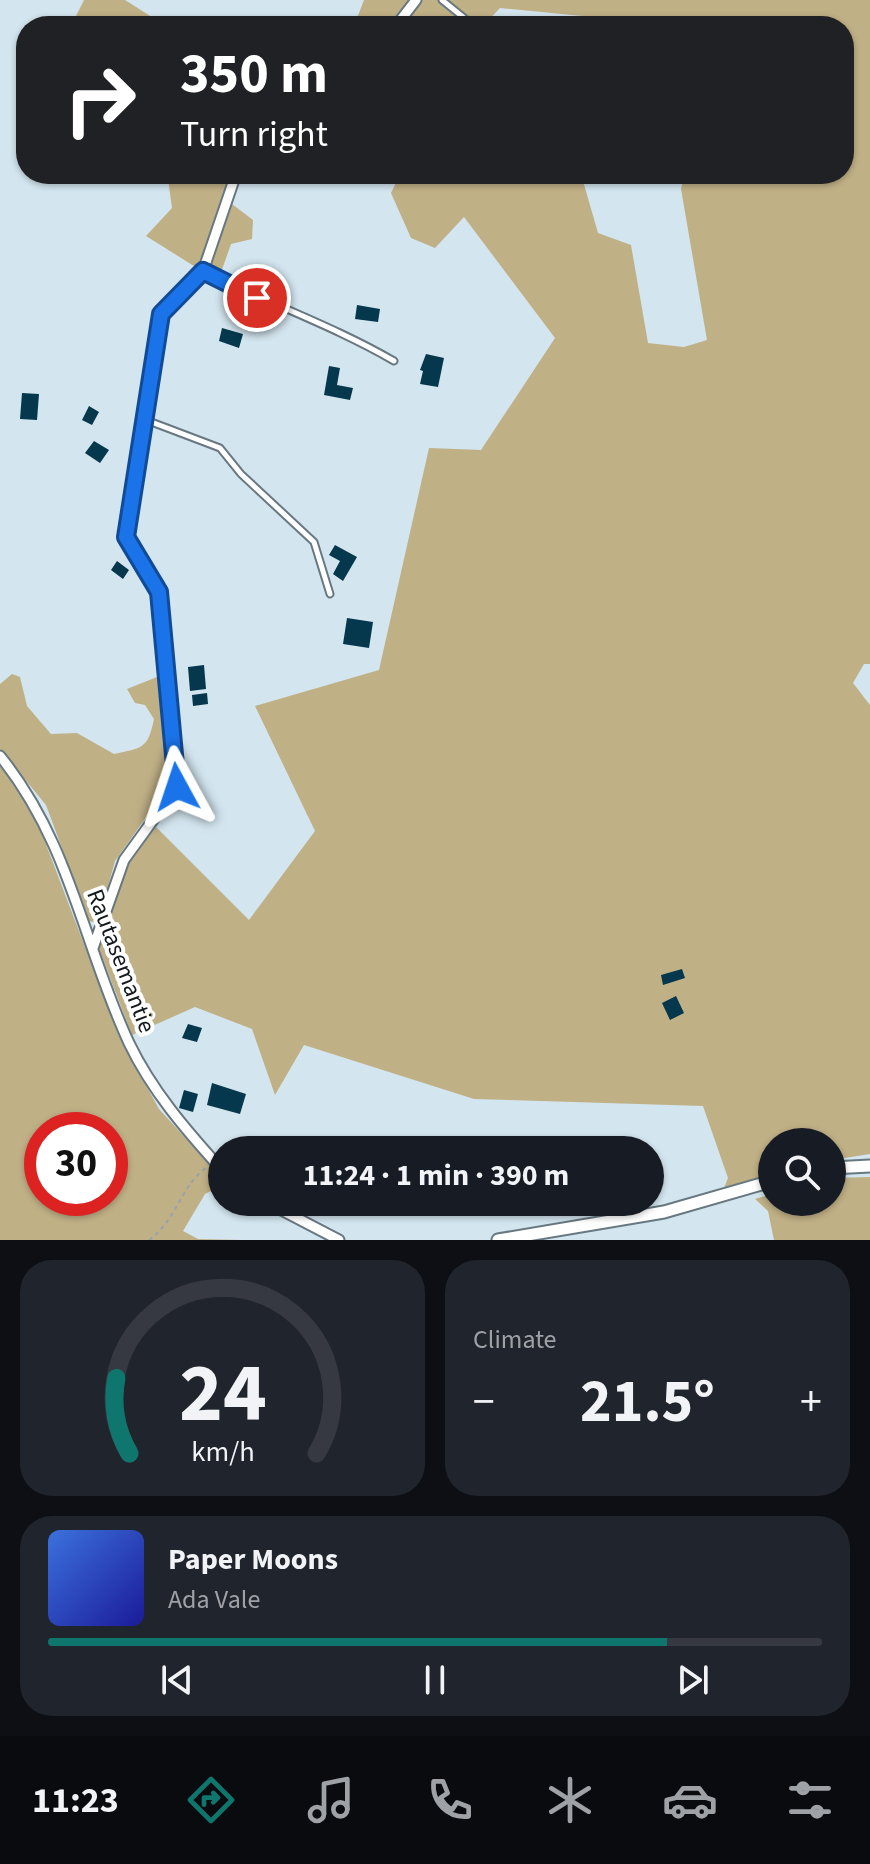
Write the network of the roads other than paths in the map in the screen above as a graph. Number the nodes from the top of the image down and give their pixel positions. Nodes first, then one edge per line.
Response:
1 (416, 0) edge
2 (442, 0) edge
3 (404, 16) edge
4 (462, 16) edge
5 (233, 184) edge
6 (203, 271) junction
7 (394, 361) dead end
8 (145, 419) junction
9 (330, 594) dead end
10 (0, 756) edge
11 (93, 948) junction
12 (208, 1155) edge
13 (870, 1166) edge
14 (846, 1167) edge
15 (758, 1185) edge
16 (293, 1216) edge
17 (339, 1240) edge
18 (498, 1240) edge

1 - 3 street
2 - 4 lane
5 - 6 street
6 - 7 lane
6 - 8 street
8 - 9 lane
8 - 11 street
10 - 11 street, Rautasemantie
11 - 12 street, Rautasemantie
13 - 14 street
15 - 18 street
16 - 17 street

